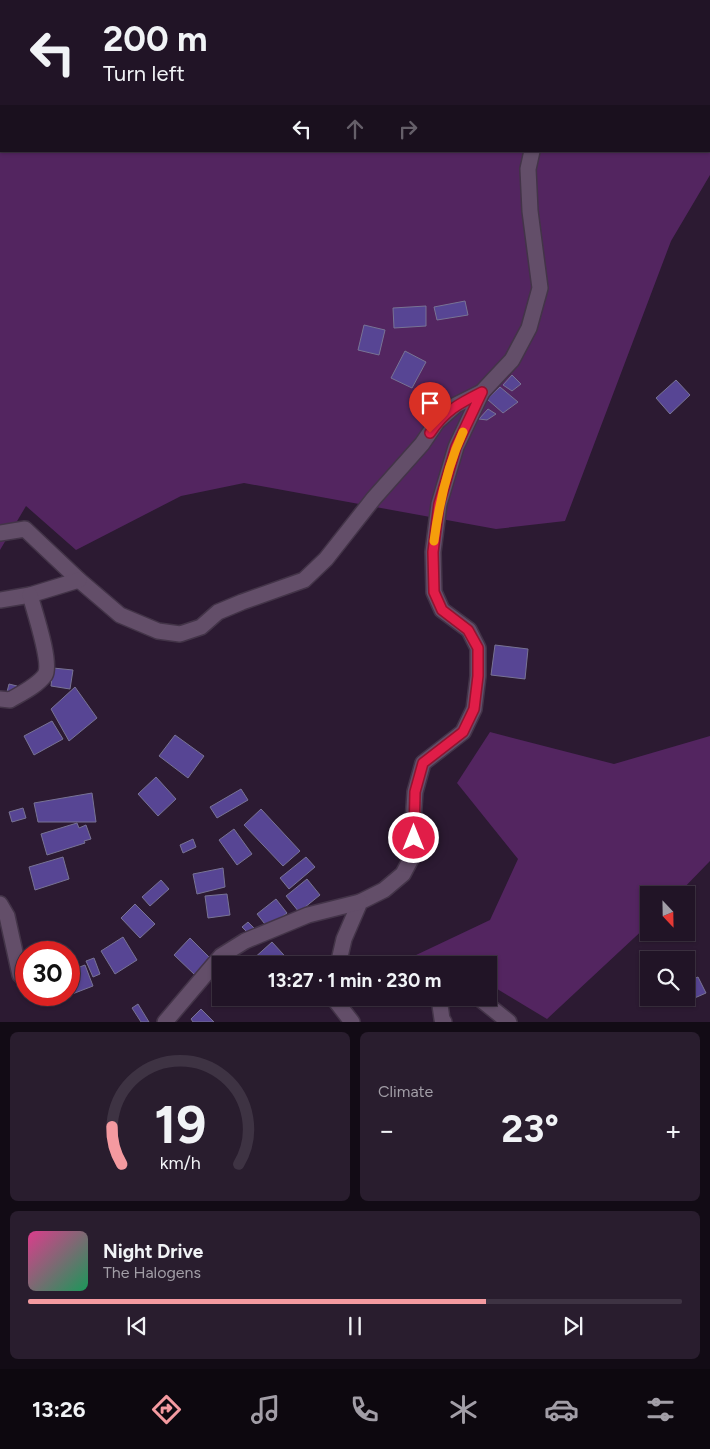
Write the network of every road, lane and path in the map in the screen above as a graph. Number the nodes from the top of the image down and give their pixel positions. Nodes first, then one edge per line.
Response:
1 (532, 152) edge
2 (482, 392) junction
3 (0, 532) edge
4 (79, 580) junction
5 (30, 595) junction
6 (0, 600) edge
7 (0, 699) edge
8 (360, 902) junction
9 (0, 904) edge
10 (15, 952) edge
11 (340, 956) edge
12 (340, 1006) edge
13 (441, 1006) edge
14 (489, 1006) edge
15 (165, 1022) edge
16 (352, 1022) edge
17 (444, 1022) edge
18 (510, 1022) edge

1 - 2 street
2 - 4 street
2 - 8 street
3 - 4 street
4 - 5 street
5 - 6 street
5 - 7 street
8 - 11 street
8 - 15 street
9 - 10 street
12 - 16 street
13 - 17 street
14 - 18 street

